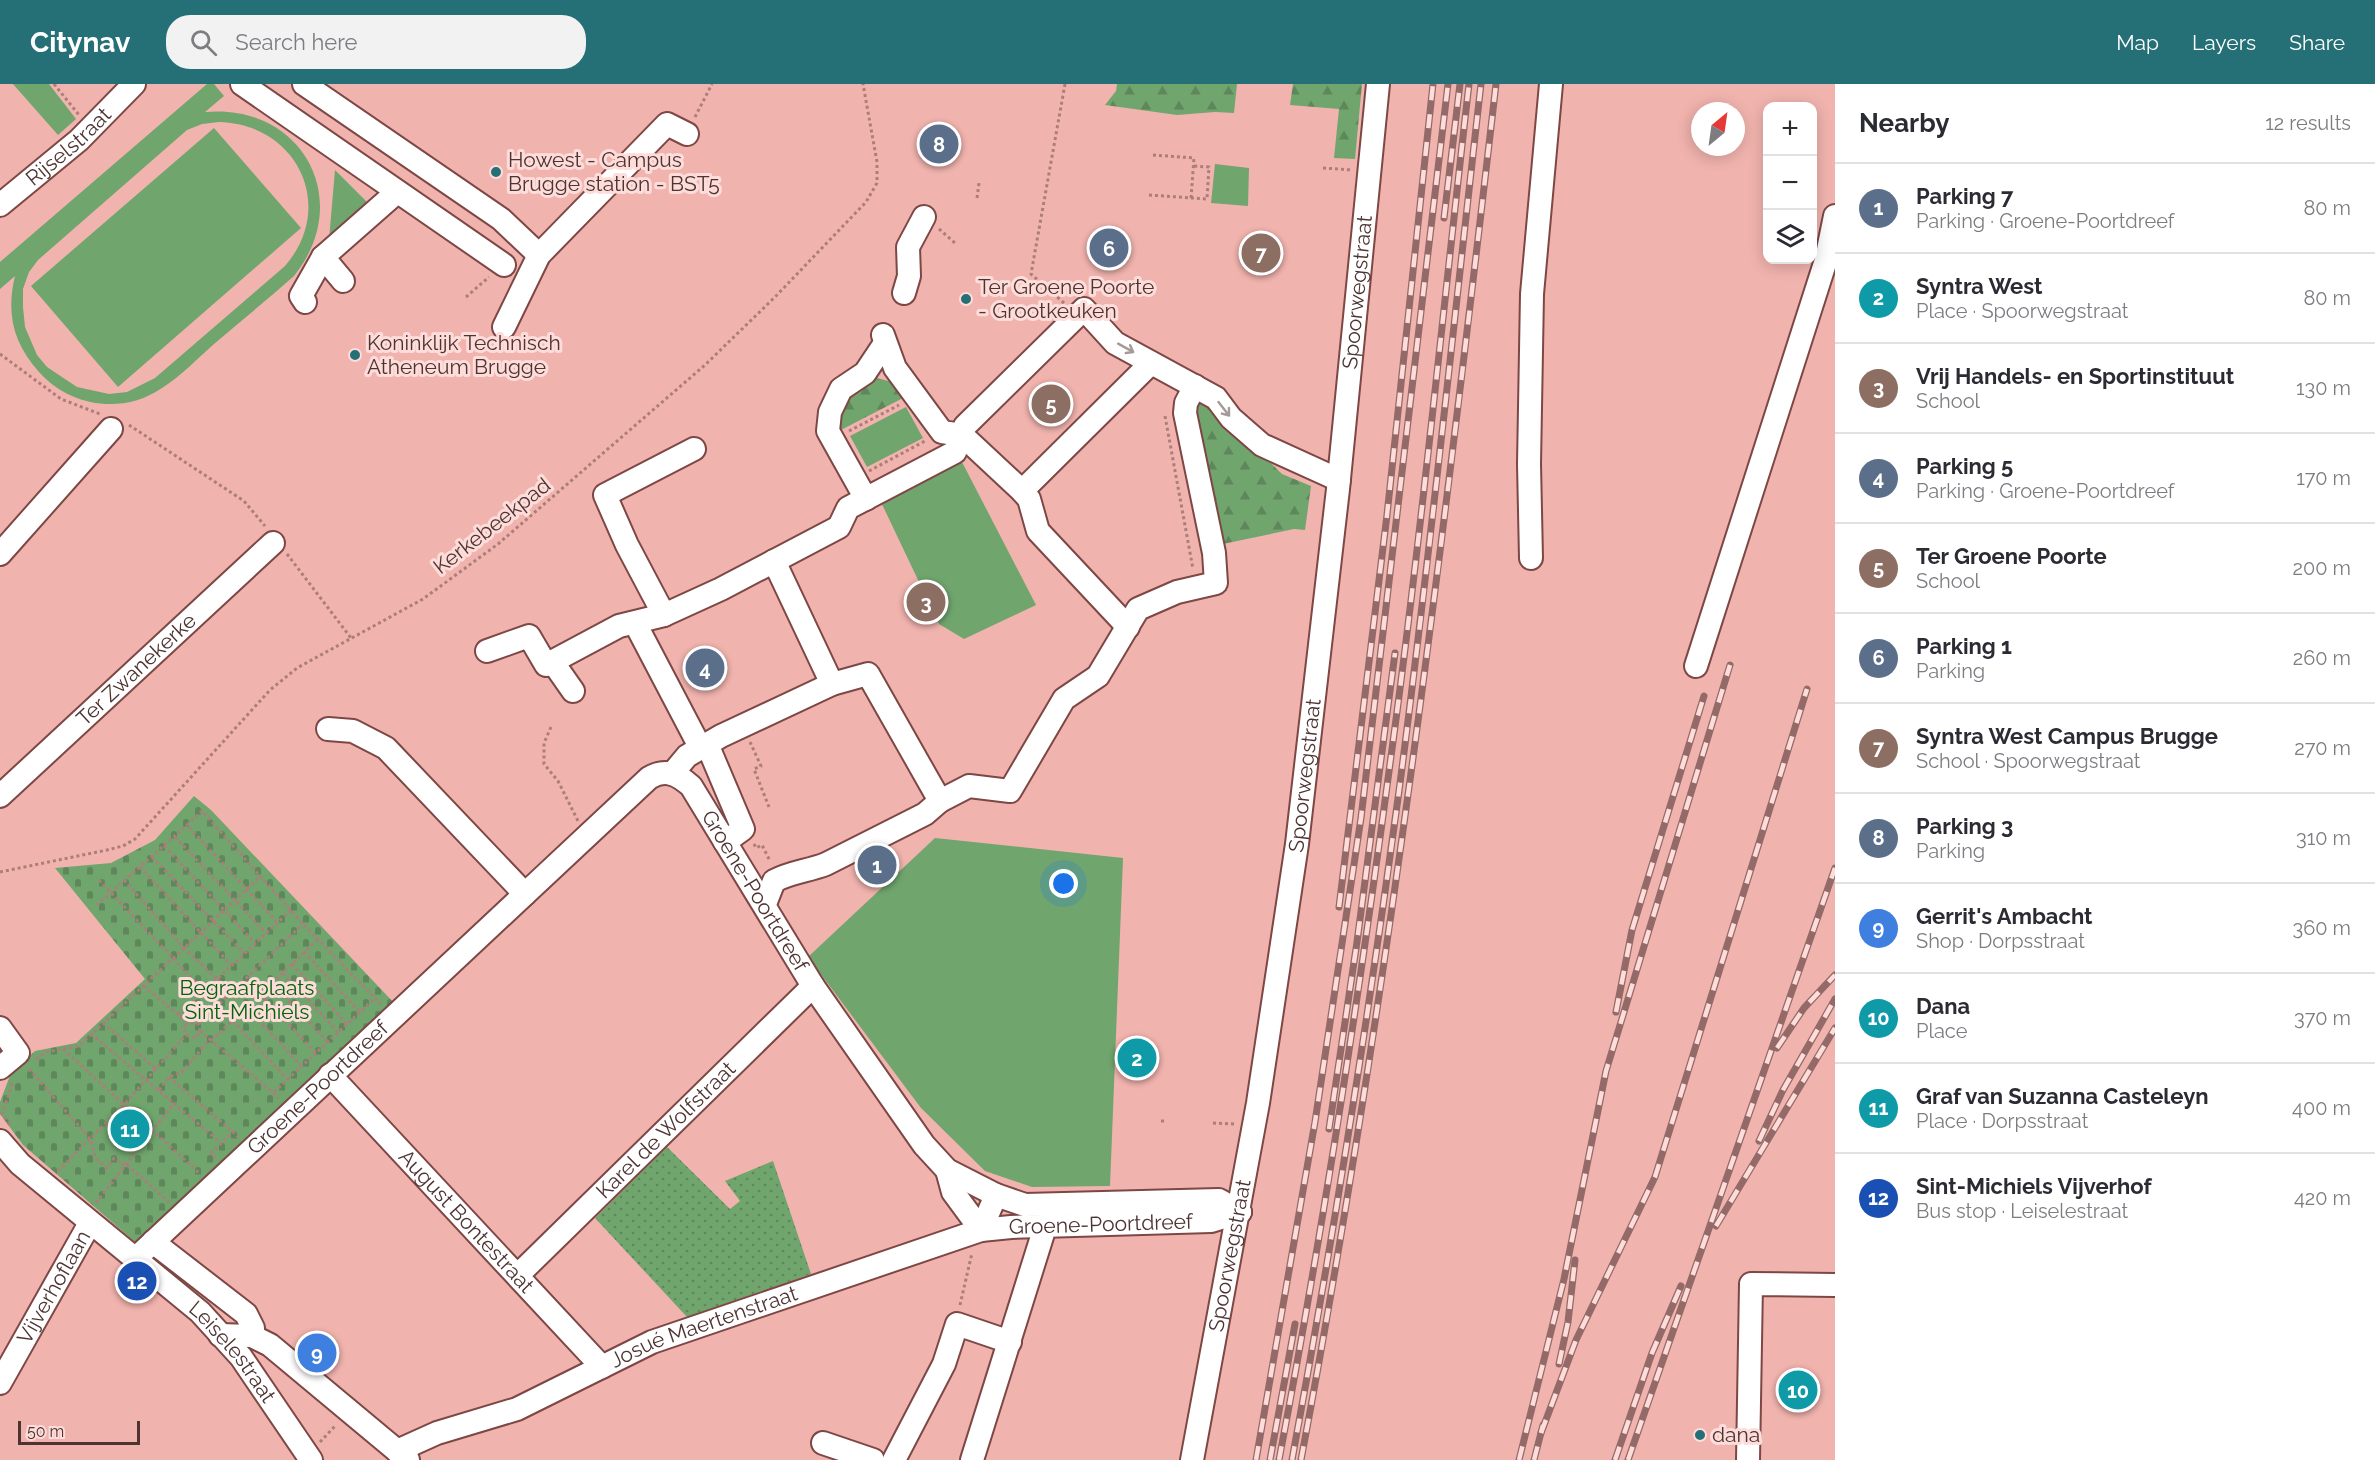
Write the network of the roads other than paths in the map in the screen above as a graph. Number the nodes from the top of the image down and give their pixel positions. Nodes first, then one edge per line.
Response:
1 (134, 84) edge
2 (242, 84) edge
3 (304, 84) edge
4 (1378, 84) edge
5 (1551, 84) edge
6 (687, 134) road end
7 (397, 192) junction
8 (0, 206) edge
9 (924, 216) dead end
10 (1835, 216) edge
11 (539, 255) junction
12 (323, 257) junction
13 (1830, 262) edge
14 (504, 265) road end
15 (343, 281) dead end
16 (904, 293) dead end
17 (305, 302) dead end
18 (504, 327) dead end
19 (1151, 363) junction
20 (1195, 386) junction
21 (113, 422) road end
22 (952, 433) junction
23 (694, 449) dead end
24 (1339, 476) junction
25 (1022, 491) junction
26 (866, 499) junction
27 (276, 541) road end
28 (0, 554) edge
29 (1532, 558) dead end
30 (774, 561) junction
31 (664, 615) junction
32 (635, 623) junction
33 (1128, 627) junction
34 (487, 651) dead end
35 (552, 661) junction
36 (1696, 666) dead end
37 (832, 684) junction
38 (573, 691) dead end
39 (328, 729) dead end
40 (703, 746) junction
41 (672, 774) junction
42 (0, 796) edge
43 (940, 801) junction
44 (734, 835) junction
45 (525, 894) junction
46 (765, 904) junction
47 (813, 986) junction
48 (0, 1028) edge
49 (7, 1073) edge
50 (330, 1075) junction
51 (0, 1141) edge
52 (947, 1170) junction
53 (996, 1195) junction
54 (1240, 1212) junction
55 (93, 1213) junction
56 (1150, 1213) junction
57 (1039, 1227) junction
58 (978, 1232) junction
59 (145, 1250) junction
60 (518, 1275) junction
61 (1835, 1285) edge
62 (1006, 1333) junction
63 (220, 1335) junction
64 (252, 1336) junction
65 (8, 1348) edge
66 (602, 1366) junction
67 (0, 1383) edge
68 (823, 1443) dead end
69 (402, 1455) edge
70 (308, 1456) edge
71 (873, 1460) edge
72 (894, 1460) edge
73 (972, 1460) edge
74 (1192, 1460) edge
75 (1748, 1460) edge

1 - 8 street, Rijselstraat
2 - 7 street
3 - 11 street
4 - 24 street, Spoorwegstraat
5 - 29 street
6 - 11 street
7 - 12 street
7 - 14 street
9 - 16 street
10 - 13 street
11 - 18 street
12 - 15 street
12 - 17 street
13 - 36 street
19 - 20 street
22 -> 19 street
19 - 25 street
20 -> 24 street
20 - 33 street
21 - 28 street
22 - 25 street
22 - 26 street
22 - 26 street
23 - 31 street
24 - 54 street, Spoorwegstraat
25 - 33 street
26 - 30 street
27 - 42 street, Ter Zwanekerke
30 - 31 street
30 - 37 street
31 - 32 street
32 - 35 street
32 - 40 street
33 - 43 street
34 - 35 street
35 - 38 street
37 - 40 street
37 - 43 street
39 - 45 street
40 - 41 street
40 - 44 street
41 - 44 street, Groene-Poortdreef
41 - 45 street, Groene-Poortdreef
43 - 46 street
44 - 46 street, Groene-Poortdreef
45 - 50 street, Groene-Poortdreef
46 - 47 street, Groene-Poortdreef
47 - 52 street, Groene-Poortdreef
47 - 60 street, Karel de Wolfstraat
48 - 49 street
50 - 59 street, Groene-Poortdreef
50 - 60 street, August Bontestraat
51 - 55 street
52 - 53 street, Groene-Poortdreef
52 - 58 street, Groene-Poortdreef
53 - 56 street, Groene-Poortdreef
53 - 58 street
54 - 56 street, Groene-Poortdreef
54 - 74 street, Spoorwegstraat
55 - 59 street
55 - 65 street, Vijverhoflaan
56 - 57 street, Groene-Poortdreef
57 - 58 street, Groene-Poortdreef
57 - 62 street
58 - 66 street, Josué Maertenstraat
59 - 63 street, Leiselestraat
59 - 64 street
60 - 66 street, August Bontestraat
61 - 75 street
62 - 72 street
62 - 73 street
63 - 64 street
63 - 70 street, Leiselestraat
64 - 69 street
65 - 67 street, Vijverhoflaan
66 - 69 street, Josué Maertenstraat
68 - 71 street

